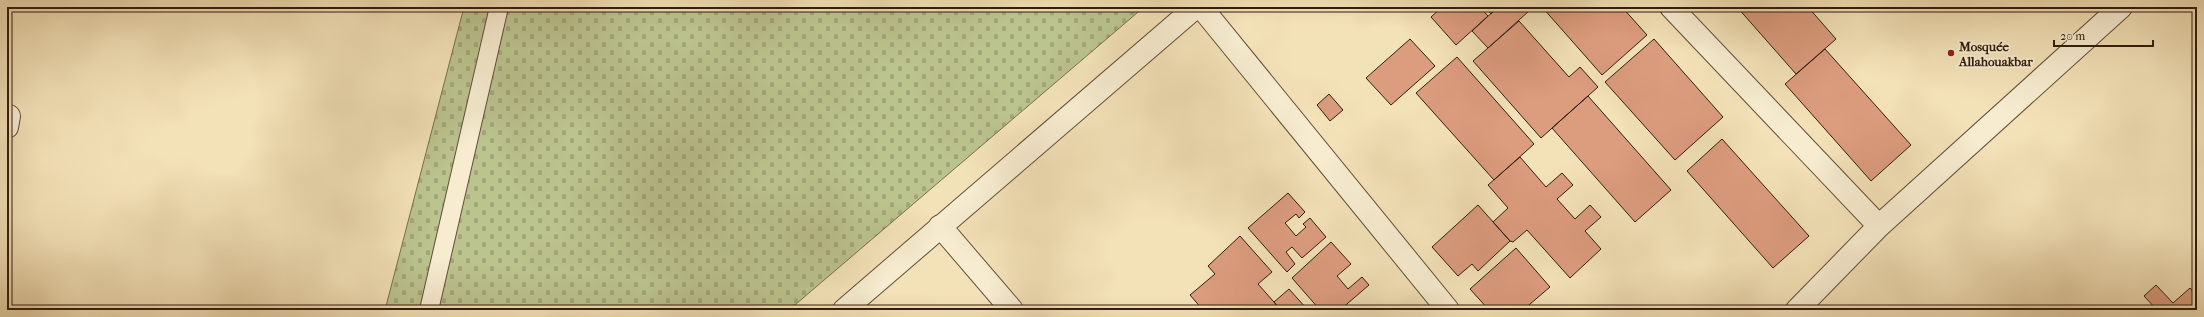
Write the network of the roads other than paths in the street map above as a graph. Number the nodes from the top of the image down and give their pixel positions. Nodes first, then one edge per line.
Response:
1 (499, 7) edge
2 (1196, 7) edge
3 (1202, 7) edge
4 (1671, 7) edge
5 (2121, 7) edge
6 (940, 226) junction
7 (1879, 226) junction
8 (429, 310) edge
9 (844, 310) edge
10 (1012, 310) edge
11 (1448, 310) edge
12 (1797, 310) edge

1 - 8 lane
2 - 6 street
3 - 11 street
4 - 7 street
5 - 7 street
6 - 9 street
6 - 10 street
7 - 12 street

